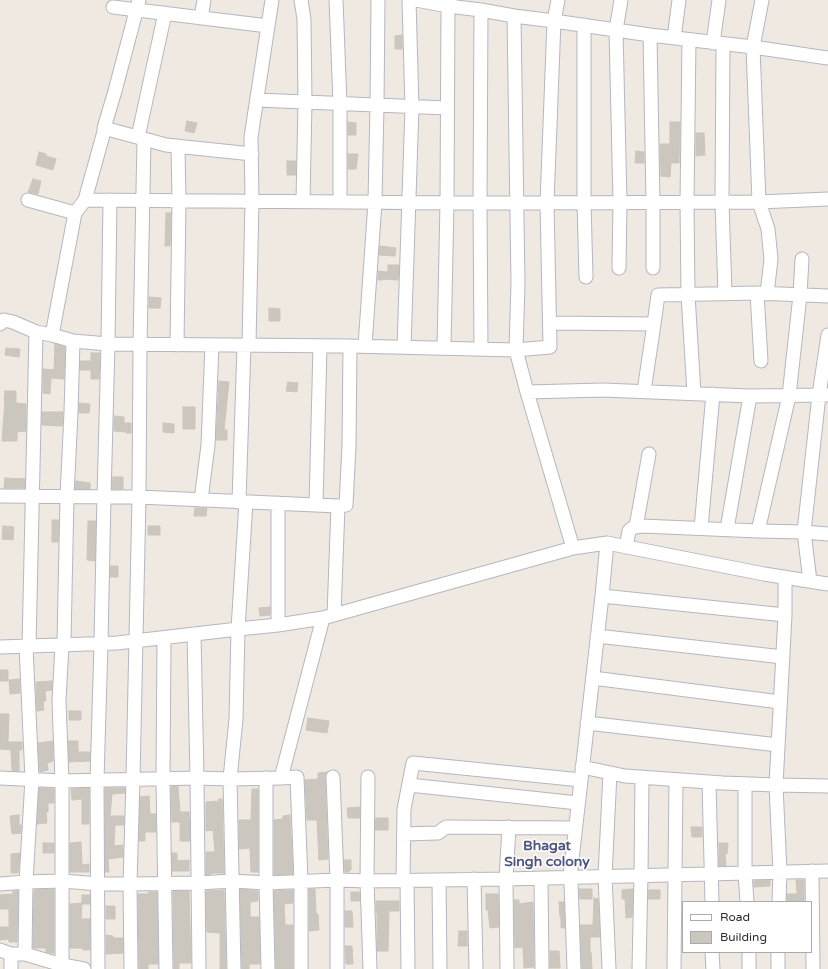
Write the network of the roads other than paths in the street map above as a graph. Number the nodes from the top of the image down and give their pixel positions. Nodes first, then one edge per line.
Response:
1 (204, 0) edge
2 (272, 0) edge
3 (301, 0) edge
4 (336, 0) edge
5 (378, 0) edge
6 (409, 0) edge
7 (416, 0) edge
8 (558, 0) edge
9 (621, 0) edge
10 (678, 0) edge
11 (720, 0) edge
12 (762, 0) edge
13 (449, 3) edge
14 (137, 5) edge
15 (113, 7) dead end
16 (481, 10) junction
17 (165, 14) junction
18 (514, 16) junction
19 (201, 18) junction
20 (554, 21) junction
21 (584, 25) junction
22 (268, 26) junction
23 (616, 30) junction
24 (650, 35) junction
25 (674, 38) junction
26 (690, 40) junction
27 (718, 44) junction
28 (753, 47) junction
29 (828, 58) edge
30 (257, 100) junction
31 (306, 102) junction
32 (340, 103) junction
33 (377, 105) junction
34 (412, 107) junction
35 (447, 108) junction
36 (105, 128) junction
37 (141, 138) junction
38 (178, 146) junction
39 (252, 154) junction
40 (28, 200) dead end
41 (85, 200) junction
42 (110, 200) junction
43 (143, 200) junction
44 (828, 200) edge
45 (178, 201) junction
46 (252, 201) junction
47 (303, 202) junction
48 (340, 202) junction
49 (375, 202) junction
50 (584, 202) junction
51 (620, 202) junction
52 (654, 202) junction
53 (687, 202) junction
54 (722, 202) junction
55 (759, 202) junction
56 (409, 203) junction
57 (447, 203) junction
58 (480, 203) junction
59 (517, 203) junction
60 (547, 203) junction
61 (75, 213) junction
62 (802, 259) dead end
63 (619, 268) dead end
64 (653, 268) dead end
65 (586, 278) dead end
66 (762, 293) junction
67 (725, 294) junction
68 (688, 295) junction
69 (800, 295) junction
70 (828, 296) edge
71 (550, 323) junction
72 (0, 324) edge
73 (654, 324) junction
74 (36, 332) junction
75 (52, 335) junction
76 (828, 335) edge
77 (73, 341) junction
78 (108, 344) junction
79 (140, 345) junction
80 (177, 345) junction
81 (212, 345) junction
82 (247, 345) junction
83 (320, 346) junction
84 (350, 346) junction
85 (365, 346) junction
86 (404, 347) junction
87 (444, 348) junction
88 (481, 349) junction
89 (516, 350) junction
90 (761, 361) dead end
91 (644, 391) junction
92 (527, 392) junction
93 (694, 393) junction
94 (713, 394) junction
95 (824, 395) edge
96 (750, 396) junction
97 (789, 396) junction
98 (649, 454) dead end
99 (0, 496) edge
100 (32, 496) junction
101 (67, 497) junction
102 (104, 497) junction
103 (138, 497) junction
104 (201, 500) junction
105 (242, 502) junction
106 (278, 503) junction
107 (316, 505) junction
108 (338, 506) junction
109 (636, 527) junction
110 (701, 528) junction
111 (727, 529) junction
112 (758, 531) junction
113 (804, 532) junction
114 (828, 534) edge
115 (607, 543) junction
116 (626, 547) junction
117 (573, 548) junction
118 (784, 577) junction
119 (810, 581) junction
120 (828, 584) edge
121 (602, 596) junction
122 (785, 615) junction
123 (329, 617) junction
124 (278, 625) junction
125 (238, 629) junction
126 (194, 634) junction
127 (597, 636) junction
128 (164, 638) junction
129 (136, 641) junction
130 (102, 644) junction
131 (62, 645) junction
132 (28, 646) junction
133 (0, 647) edge
134 (782, 657) junction
135 (592, 678) junction
136 (780, 702) junction
137 (587, 723) junction
138 (778, 745) junction
139 (610, 773) junction
140 (582, 774) junction
141 (333, 777) dead end
142 (368, 777) dead end
143 (642, 777) junction
144 (0, 778) edge
145 (197, 778) junction
146 (266, 778) junction
147 (281, 778) junction
148 (32, 779) junction
149 (133, 779) junction
150 (163, 779) junction
151 (230, 779) junction
152 (97, 780) junction
153 (676, 780) junction
154 (62, 781) junction
155 (709, 782) junction
156 (745, 784) junction
157 (409, 785) junction
158 (776, 785) junction
159 (828, 786) edge
160 (578, 803) junction
161 (509, 828) junction
162 (575, 828) junction
163 (404, 834) junction
164 (828, 870) edge
165 (812, 871) junction
166 (780, 872) junction
167 (746, 873) junction
168 (712, 874) junction
169 (641, 875) junction
170 (675, 875) junction
171 (605, 876) junction
172 (570, 877) junction
173 (541, 878) junction
174 (474, 879) junction
175 (506, 879) junction
176 (336, 880) junction
177 (405, 880) junction
178 (439, 880) junction
179 (63, 881) junction
180 (233, 881) junction
181 (367, 881) junction
182 (26, 882) junction
183 (301, 882) junction
184 (164, 883) junction
185 (198, 883) junction
186 (266, 883) junction
187 (0, 884) edge
188 (98, 884) junction
189 (130, 884) junction
190 (712, 901) edge
191 (747, 901) edge
192 (779, 901) edge
193 (5, 952) edge
194 (712, 953) edge
195 (749, 953) edge
196 (778, 953) edge
197 (24, 954) junction
198 (45, 965) edge
199 (62, 965) junction
200 (11, 969) edge
201 (80, 969) edge
202 (98, 969) edge
203 (131, 969) edge
204 (166, 969) edge
205 (199, 969) edge
206 (234, 969) edge
207 (268, 969) edge
208 (301, 969) edge
209 (337, 969) edge
210 (370, 969) edge
211 (408, 969) edge
212 (440, 969) edge
213 (476, 969) edge
214 (507, 969) edge
215 (542, 969) edge
216 (574, 969) edge
217 (609, 969) edge
218 (639, 969) edge
219 (674, 969) edge
220 (713, 969) edge
221 (750, 969) edge
222 (778, 969) edge
223 (814, 969) edge

1 - 19 street
2 - 22 street
3 - 31 street
4 - 32 street
5 - 33 street
6 - 34 street
7 - 13 street
8 - 20 street
9 - 23 street
10 - 25 street
11 - 27 street
12 - 28 street
13 - 16 street
13 - 35 street
14 - 15 street
14 - 17 street
14 - 36 street
16 - 18 street
16 - 58 street
17 - 19 street
17 - 37 street
18 - 20 street
18 - 59 street
19 - 22 street
20 - 21 street
20 - 60 street
21 - 23 street
21 - 50 street
22 - 30 street
23 - 24 street
23 - 51 street
24 - 25 street
24 - 52 street
25 - 26 street
26 - 27 street
26 - 53 street
27 - 28 street
27 - 54 street
28 - 29 street
28 - 55 street
30 - 31 street
30 - 39 street
31 - 32 street
31 - 47 street
32 - 33 street
32 - 48 street
33 - 34 street
33 - 49 street
34 - 35 street
34 - 56 street
35 - 57 street
36 - 37 street
36 - 41 street
37 - 38 street
37 - 43 street
38 - 39 street
38 - 45 street
39 - 46 street
40 - 61 street
41 - 42 street
41 - 61 street
42 - 43 street
42 - 78 street
43 - 45 street
43 - 79 street
44 - 55 street
45 - 46 street
45 - 80 street
46 - 47 street
46 - 82 street
47 - 48 street
48 - 49 street
49 - 56 street
49 - 85 street
50 - 51 street
50 - 60 street
50 - 65 street
51 - 52 street
51 - 63 street
52 - 53 street
52 - 64 street
53 - 54 street
53 - 68 street
54 - 55 street
54 - 67 street
55 - 66 street
56 - 57 street
56 - 86 street
57 - 58 street
57 - 87 street
58 - 59 street
58 - 88 street
59 - 60 street
59 - 89 street
60 - 71 street
61 - 75 street
62 - 69 street
66 - 67 street
66 - 69 street
66 - 90 street
67 - 68 street
68 - 73 street
68 - 93 street
69 - 70 street
69 - 97 street
71 - 73 street
71 - 89 street
72 - 74 street
73 - 91 street
74 - 75 street
74 - 100 street
75 - 77 street
76 - 95 street
77 - 78 street
77 - 101 street
78 - 79 street
78 - 102 street
79 - 80 street
79 - 103 street
80 - 81 street
81 - 82 street
81 - 104 street
82 - 83 street
82 - 105 street
83 - 84 street
83 - 107 street
84 - 85 street
84 - 108 street
85 - 86 street
86 - 87 street
87 - 88 street
88 - 89 street
89 - 92 street
91 - 92 street
91 - 93 street
92 - 117 street
93 - 94 street
94 - 96 street
94 - 110 street
95 - 97 street
95 - 113 street
96 - 97 street
96 - 111 street
97 - 112 street
98 - 109 street
99 - 100 street
100 - 101 street
100 - 132 street
101 - 102 street
101 - 131 street
102 - 103 street
102 - 130 street
103 - 104 street
103 - 129 street
104 - 105 street
105 - 106 street
105 - 125 street
106 - 107 street
106 - 124 street
107 - 108 street
108 - 123 street
109 - 110 street
109 - 116 street
110 - 111 street
111 - 112 street
112 - 113 street
113 - 114 street
113 - 119 street
115 - 116 street
115 - 117 street
115 - 121 street
116 - 118 street
117 - 123 street
118 - 119 street
118 - 122 street
119 - 120 street
121 - 122 street
121 - 127 street
122 - 134 street
123 - 124 street
123 - 147 street
124 - 125 street
125 - 126 street
125 - 151 street
126 - 128 street
126 - 145 street
127 - 134 street
127 - 135 street
128 - 129 street
128 - 150 street
129 - 130 street
129 - 149 street
130 - 131 street
130 - 152 street
131 - 132 street
131 - 154 street
132 - 133 street
132 - 148 street
134 - 136 street
135 - 136 street
135 - 137 street
136 - 138 street
137 - 138 street
137 - 140 street
138 - 158 street
139 - 140 street
139 - 143 street
139 - 171 street
140 - 157 street
140 - 160 street
141 - 176 street
142 - 181 street
143 - 153 street
143 - 169 street
144 - 148 street
145 - 150 street
145 - 151 street
145 - 185 street
146 - 147 street
146 - 151 street
146 - 186 street
147 - 183 street
148 - 154 street
148 - 182 street
149 - 150 street
149 - 152 street
149 - 189 street
150 - 184 street
151 - 180 street
152 - 154 street
152 - 188 street
153 - 155 street
153 - 170 street
154 - 179 street
155 - 156 street
155 - 168 street
156 - 158 street
156 - 167 street
157 - 160 street
157 - 163 street
158 - 159 street
158 - 166 street
160 - 162 street
161 - 162 street
161 - 163 street
161 - 175 street
162 - 172 street
163 - 177 street
164 - 165 street
165 - 166 street
165 - 223 street
166 - 167 street
166 - 192 street
167 - 168 street
167 - 191 street
168 - 170 street
168 - 190 street
169 - 170 street
169 - 171 street
169 - 218 street
170 - 219 street
171 - 172 street
171 - 217 street
172 - 173 street
172 - 216 street
173 - 175 street
173 - 215 street
174 - 175 street
174 - 178 street
174 - 213 street
175 - 214 street
176 - 181 street
176 - 183 street
176 - 209 street
177 - 178 street
177 - 181 street
177 - 211 street
178 - 212 street
179 - 182 street
179 - 188 street
179 - 199 street
180 - 185 street
180 - 186 street
180 - 206 street
181 - 210 street
182 - 187 street
182 - 197 street
183 - 186 street
183 - 208 street
184 - 185 street
184 - 189 street
184 - 204 street
185 - 205 street
186 - 207 street
188 - 189 street
188 - 202 street
189 - 203 street
193 - 197 street
193 - 200 street
194 - 220 street
195 - 221 street
196 - 222 street
197 - 198 street
198 - 199 street
199 - 201 street

